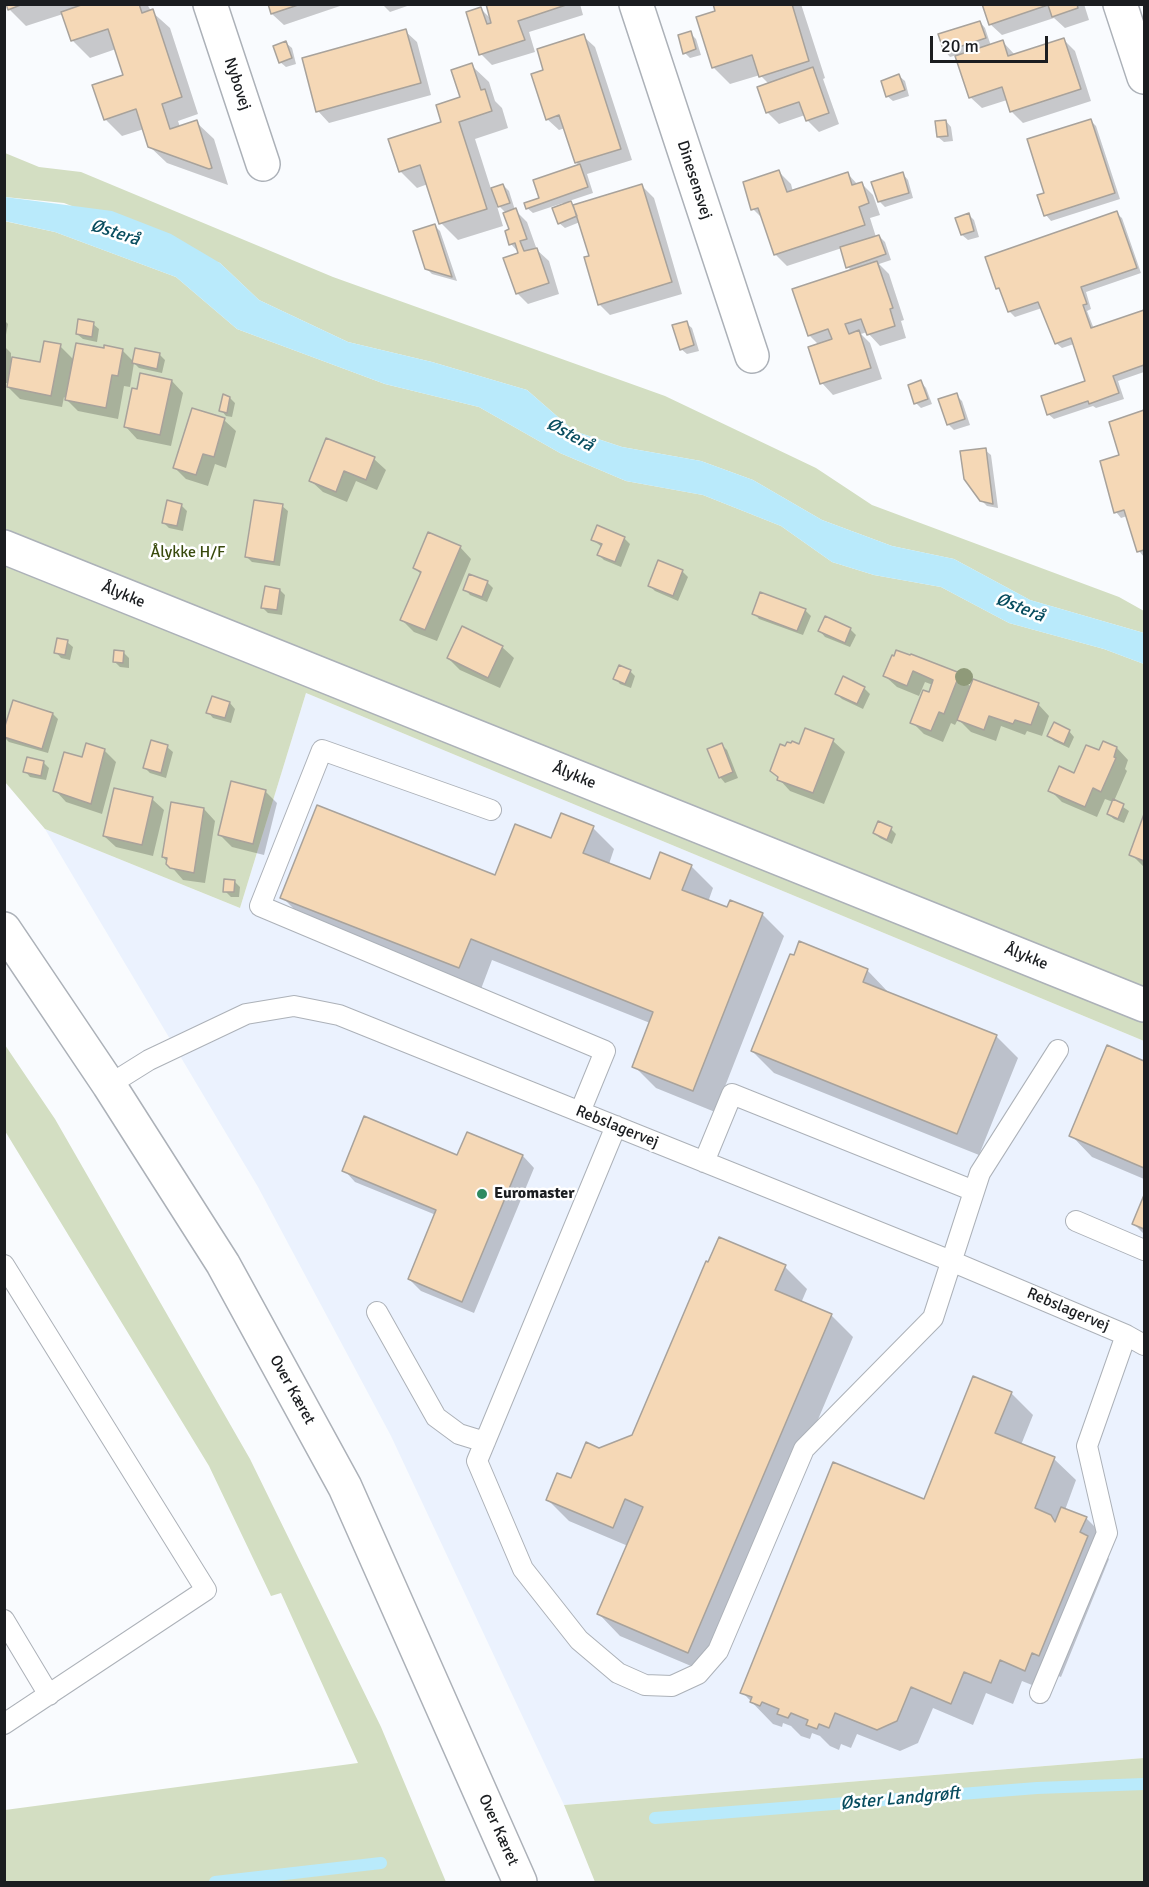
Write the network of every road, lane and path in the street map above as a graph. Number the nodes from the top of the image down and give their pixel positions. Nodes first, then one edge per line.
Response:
1 (210, 4) edge
2 (636, 4) edge
3 (1120, 4) edge
4 (1144, 77) edge
5 (263, 164) dead end
6 (752, 356) dead end
7 (4, 547) edge
8 (491, 810) dead end
9 (4, 929) edge
10 (1144, 1005) edge
11 (1058, 1050) dead end
12 (109, 1085) junction
13 (580, 1112) junction
14 (616, 1126) junction
15 (704, 1162) junction
16 (974, 1191) junction
17 (1076, 1221) dead end
18 (1144, 1250) edge
19 (951, 1261) junction
20 (4, 1265) edge
21 (377, 1312) dead end
22 (1126, 1335) junction
23 (1144, 1345) edge
24 (485, 1442) junction
25 (4, 1620) edge
26 (1040, 1693) dead end
27 (49, 1695) junction
28 (4, 1724) edge
29 (516, 1871) edge

1 - 5 street, Nybovej
2 - 6 street, Dinesensvej
3 - 4 street
7 - 10 street, Ålykke
8 - 13 lane
9 - 12 street, Over Kæret
11 - 16 lane
12 - 13 lane, Rebslagervej
12 - 29 street, Over Kæret
13 - 14 lane, Rebslagervej
14 - 15 lane, Rebslagervej
14 - 24 lane
15 - 16 lane
15 - 19 lane, Rebslagervej
16 - 19 lane
17 - 18 lane
19 - 22 lane, Rebslagervej
19 - 24 lane
20 - 27 lane
21 - 24 lane
22 - 23 lane, Rebslagervej
22 - 26 lane
25 - 27 lane
27 - 28 lane

